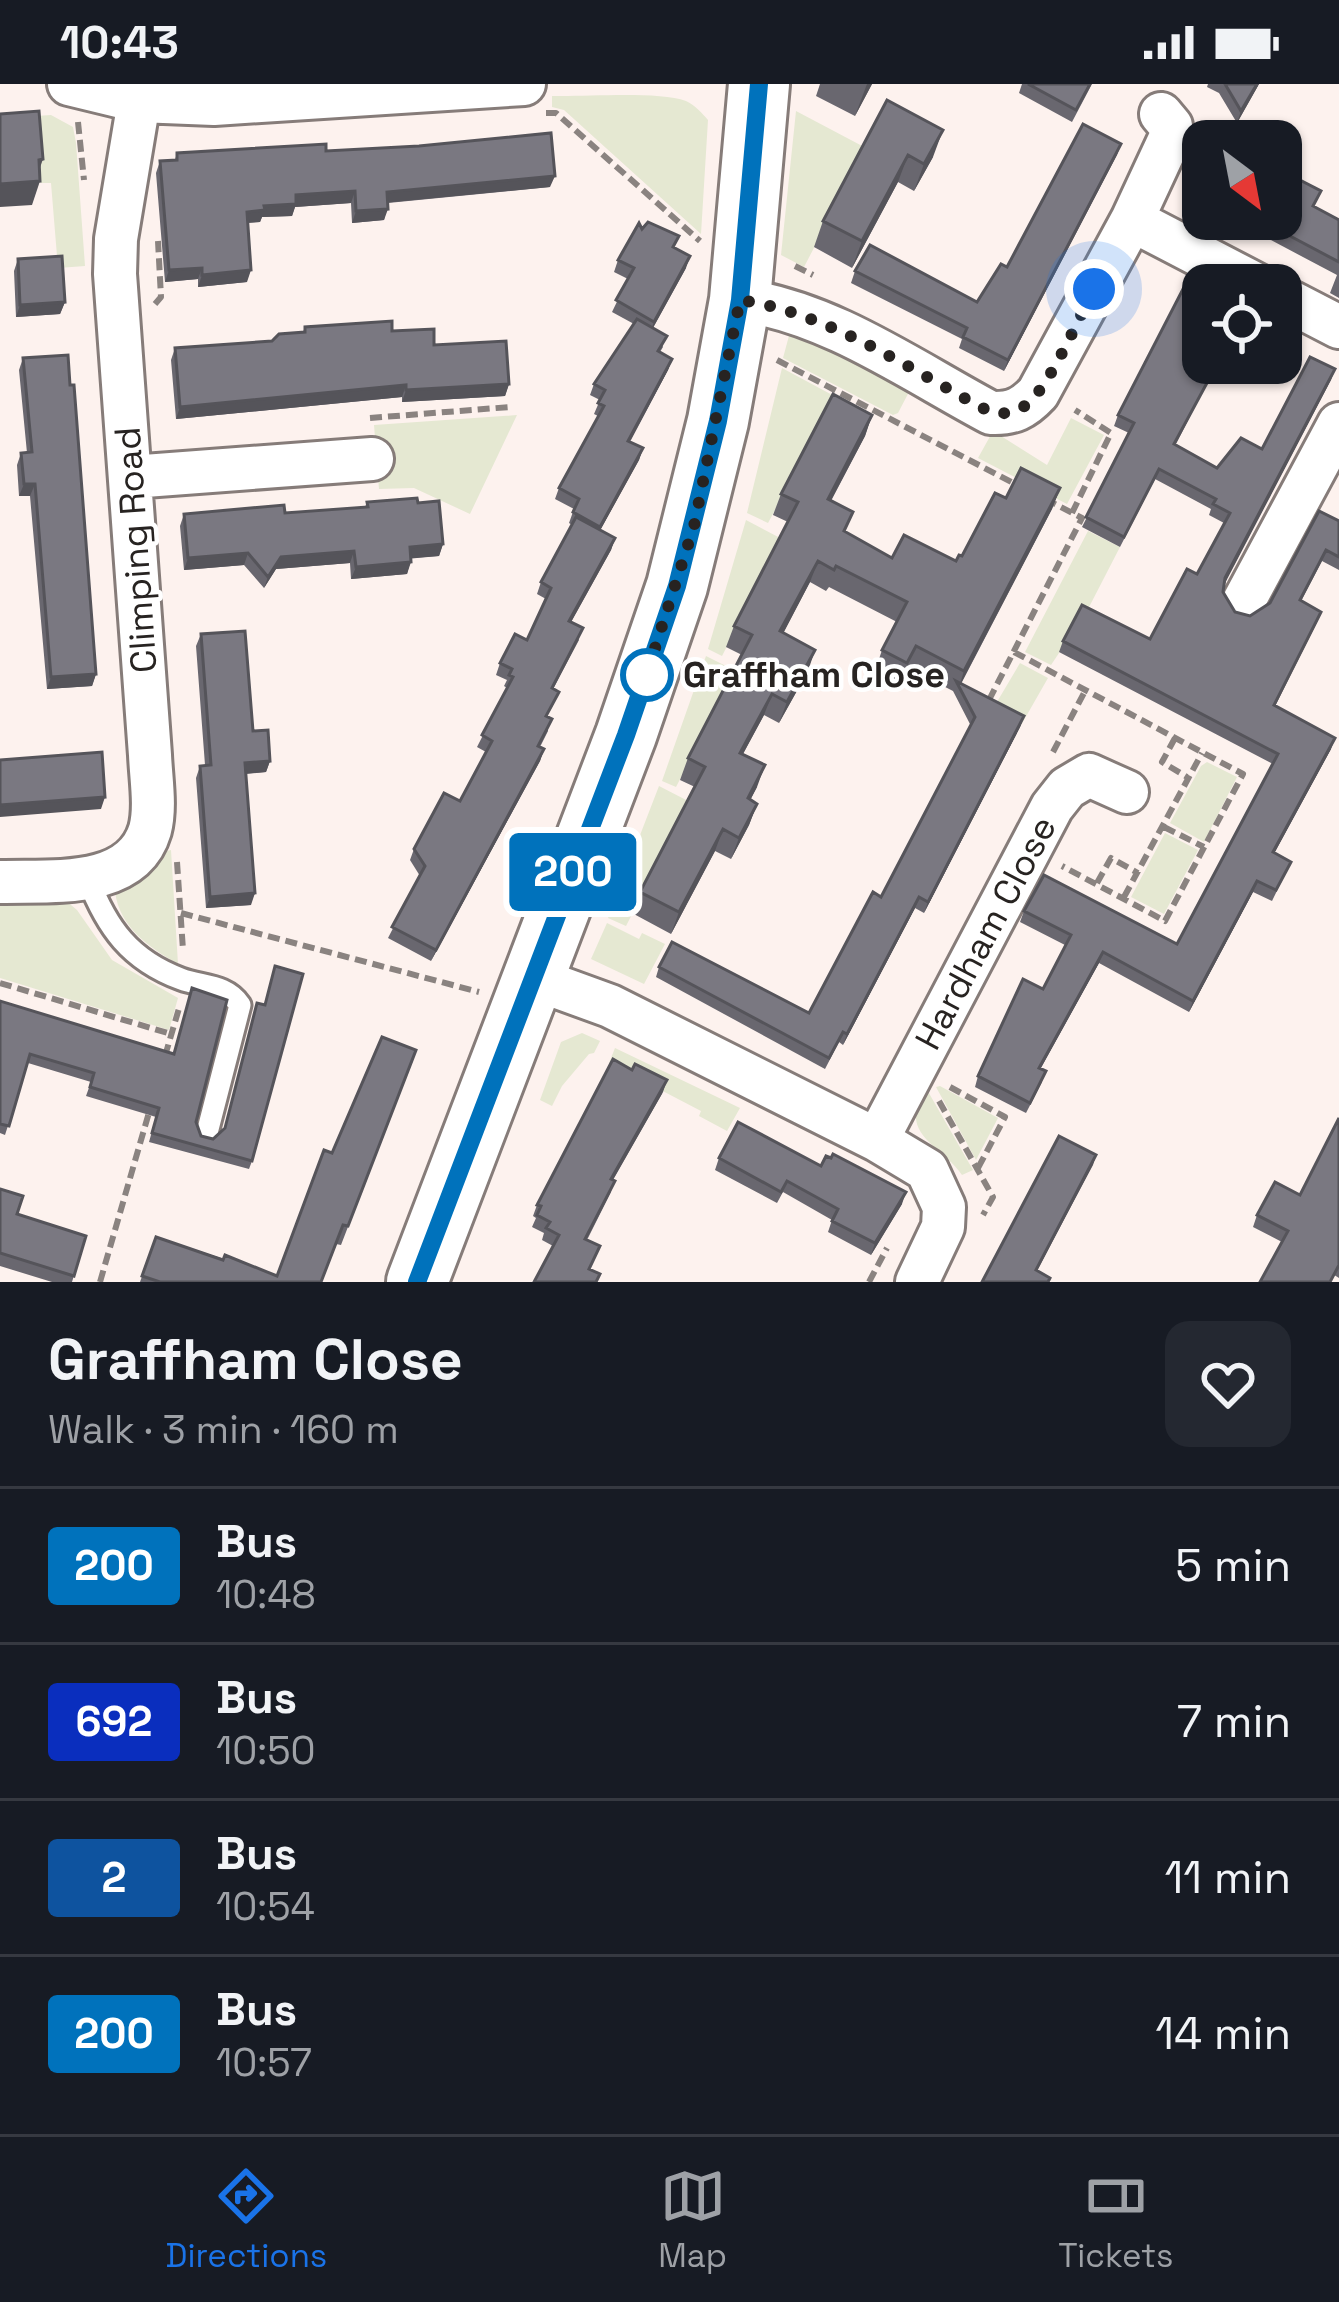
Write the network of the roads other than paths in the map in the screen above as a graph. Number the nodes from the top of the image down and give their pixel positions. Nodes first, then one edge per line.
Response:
1 (69, 84) edge
2 (759, 84) edge
3 (444, 86) edge
4 (529, 99) edge
5 (139, 101) junction
6 (1161, 114) dead end
7 (1132, 220) junction
8 (1217, 264) edge
9 (740, 300) junction
10 (1302, 308) edge
11 (1339, 327) edge
12 (1339, 424) edge
13 (372, 459) dead end
14 (131, 477) junction
15 (1244, 601) dead end
16 (1126, 792) dead end
17 (88, 879) junction
18 (0, 882) edge
19 (510, 986) junction
20 (207, 1133) edge
21 (877, 1139) junction
22 (417, 1282) edge
23 (917, 1282) edge

1 - 5 street
2 - 9 street
3 - 4 street
3 - 5 street
5 - 14 street, Climping Road
6 - 7 street
7 - 8 street
7 - 9 street
9 - 19 street
10 - 11 street
12 - 15 street
13 - 14 street
14 - 17 street, Climping Road
16 - 21 street, Hardham Close
17 - 18 street
17 - 20 lane
19 - 21 street
19 - 22 street
21 - 23 street

